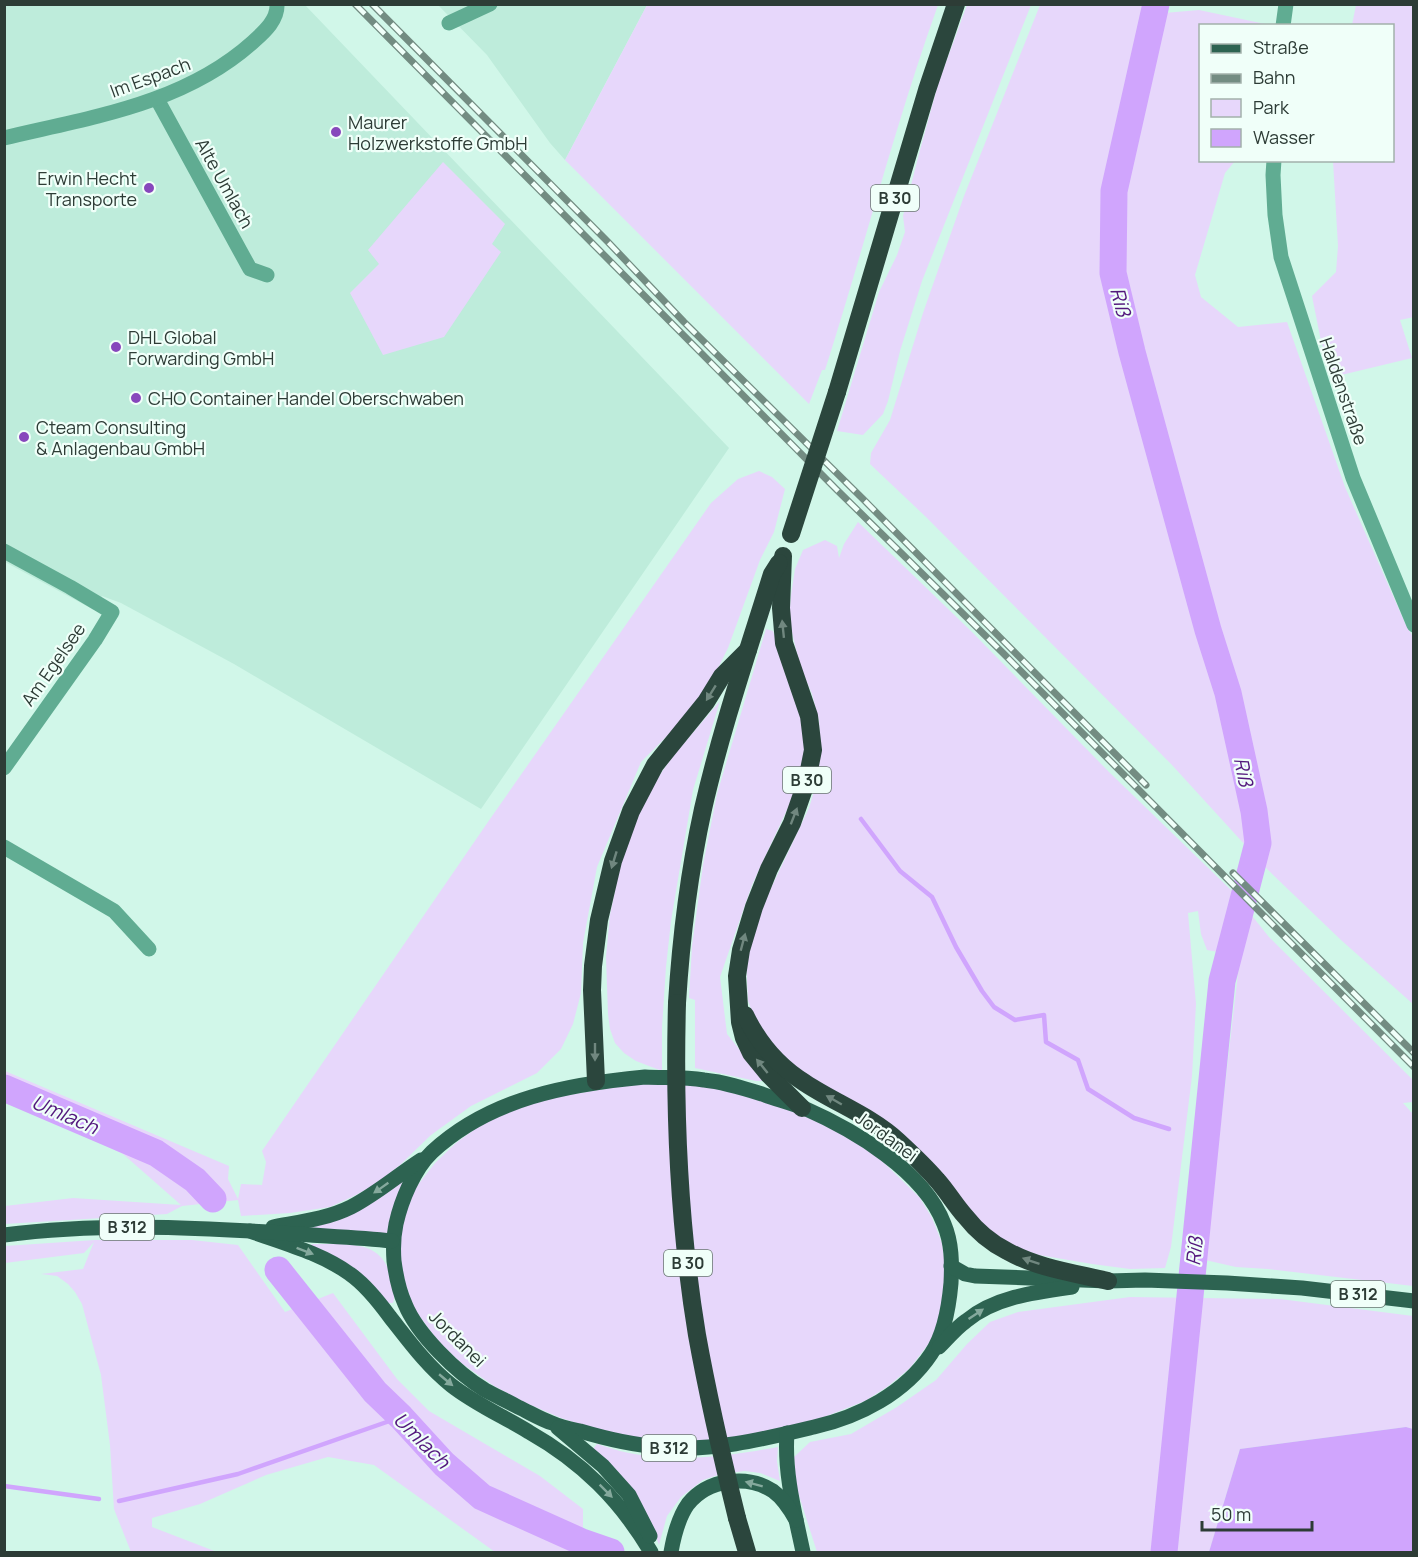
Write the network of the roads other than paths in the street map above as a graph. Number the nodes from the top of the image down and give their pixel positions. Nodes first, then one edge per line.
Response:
1 (277, 4) edge
2 (490, 4) edge
3 (956, 4) edge
4 (1286, 4) edge
5 (448, 23) dead end
6 (1283, 24) edge
7 (157, 99) junction
8 (4, 138) edge
9 (1274, 162) edge
10 (267, 275) dead end
11 (4, 551) edge
12 (783, 555) junction
13 (1413, 625) edge
14 (749, 649) junction
15 (4, 768) edge
16 (4, 846) edge
17 (149, 950) dead end
18 (738, 1000) junction
19 (597, 1081) junction
20 (802, 1108) junction
21 (429, 1155) junction
22 (250, 1231) junction
23 (4, 1235) edge
24 (392, 1241) junction
25 (951, 1266) junction
26 (1108, 1281) junction
27 (1413, 1301) edge
28 (932, 1353) junction
29 (553, 1424) junction
30 (787, 1433) junction
31 (796, 1520) junction
32 (651, 1552) edge
33 (657, 1552) edge
34 (671, 1552) edge
35 (747, 1552) edge
36 (803, 1552) edge

1 - 7 street, Im Espach
2 - 5 street
3 - 12 highway, B 30, bridge
4 - 6 street
7 - 8 street, Im Espach
7 - 10 street, Alte Umlach
9 - 13 street, Haldenstraße
11 - 15 street, Am Egelsee
12 - 14 highway, B 30
18 -> 12 highway, B 30
14 -> 19 highway, B 30
14 - 35 highway, B 30, bridge
16 - 17 street
20 -> 18 highway, B 30
26 -> 18 highway, B 30
19 - 20 main road, Jordanei / B 312
19 - 21 main road, Jordanei / B 312
20 - 25 main road, Jordanei / B 312
21 -> 22 main road, B 312
21 - 24 main road, Jordanei / B 312
22 - 23 main road, B 312
22 - 24 main road, B 312
22 -> 32 main road
24 - 29 main road, Jordanei / B 312
25 - 26 main road, B 312
25 - 28 main road, Jordanei / B 312
26 - 27 main road, B 312
28 -> 26 main road, B 312
28 - 30 main road, Jordanei / B 312
29 - 30 main road, Jordanei / B 312
29 - 33 main road
30 - 31 main road
31 -> 34 main road
31 - 36 main road

